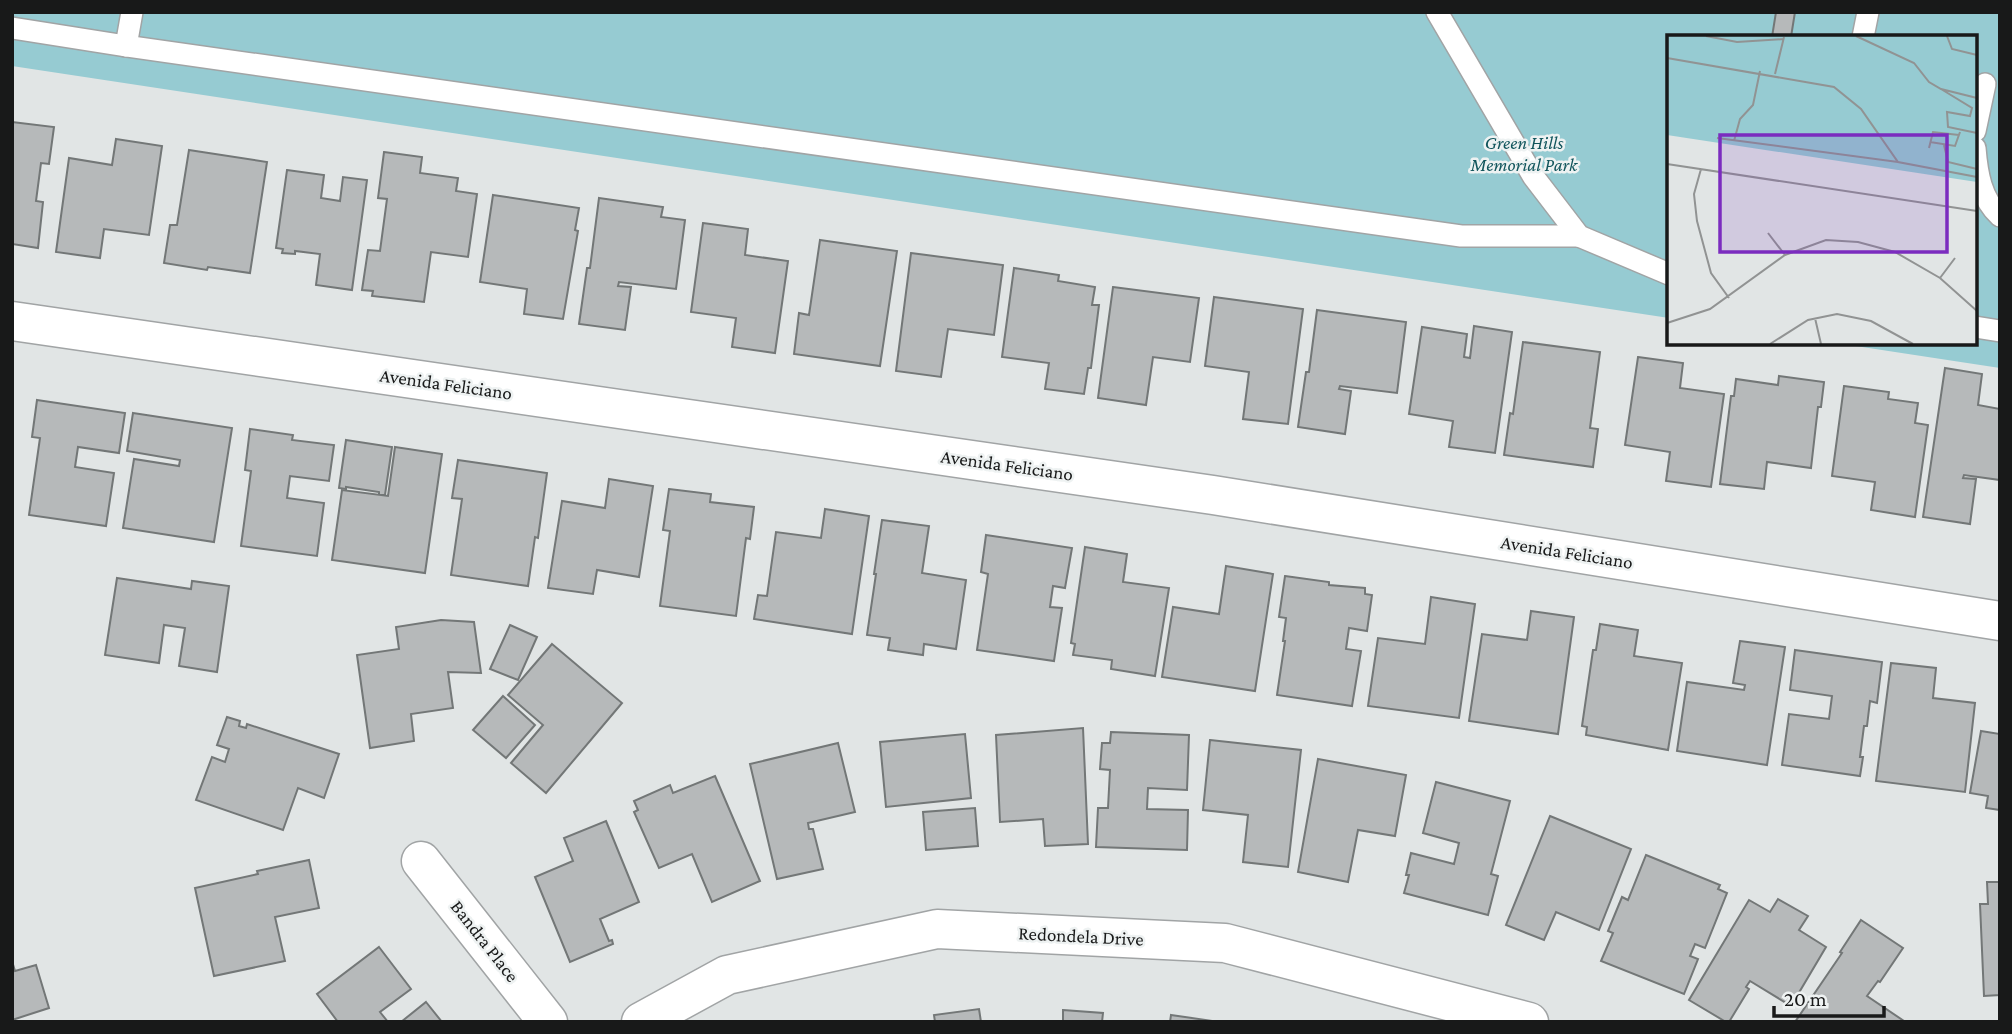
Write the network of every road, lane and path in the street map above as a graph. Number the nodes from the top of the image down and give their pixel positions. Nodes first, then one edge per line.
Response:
1 (132, 12) edge
2 (1437, 12) edge
3 (1868, 12) edge
4 (12, 28) edge
5 (1863, 35) edge
6 (126, 46) junction
7 (1987, 84) edge
8 (1977, 123) edge
9 (1977, 167) edge
10 (2000, 216) edge
11 (1579, 236) junction
12 (1667, 273) edge
13 (12, 321) edge
14 (1977, 327) edge
15 (2000, 331) edge
16 (2000, 621) edge
17 (421, 861) dead end
18 (548, 1022) edge
19 (640, 1022) edge
20 (1529, 1022) edge

1 - 6 lane
2 - 11 lane
3 - 5 lane
4 - 6 lane
6 - 11 lane
7 - 8 lane
9 - 10 lane
11 - 12 lane
13 - 16 street, Avenida Feliciano
14 - 15 lane
17 - 18 street, Bandra Place
19 - 20 street, Redondela Drive

